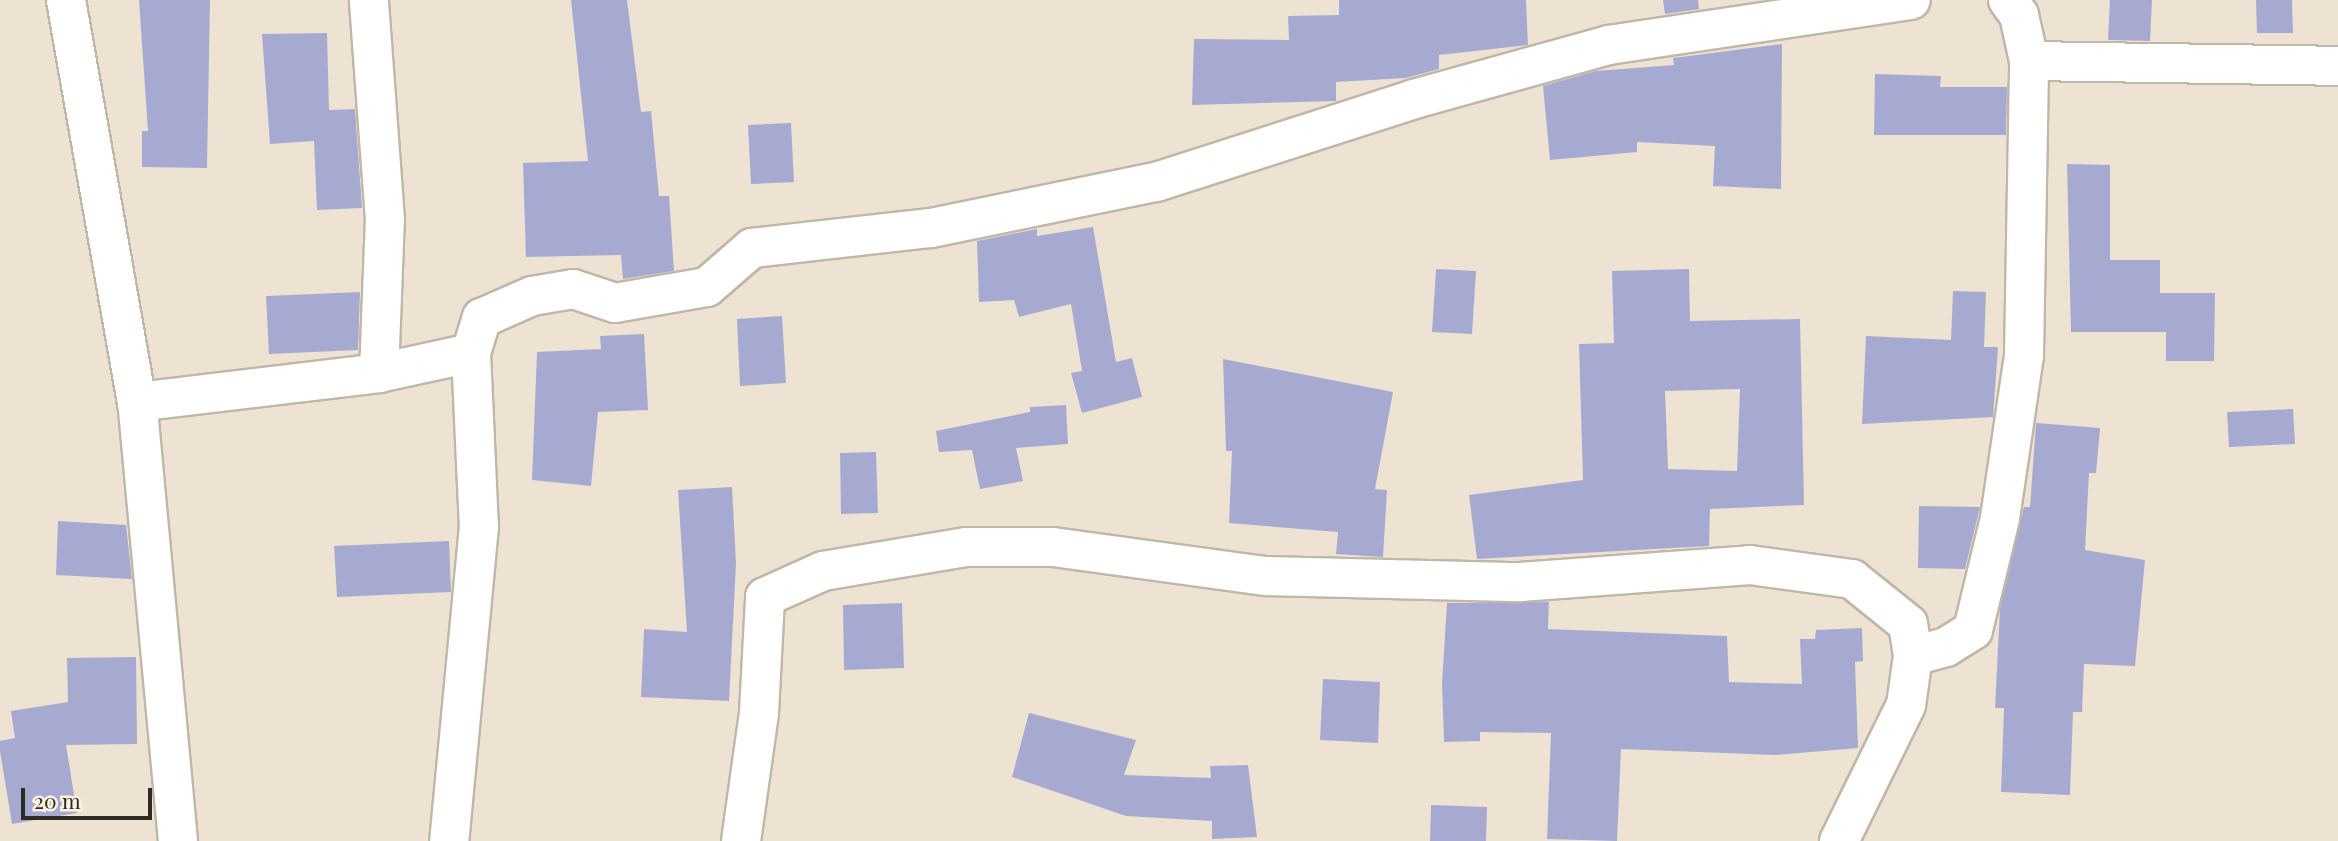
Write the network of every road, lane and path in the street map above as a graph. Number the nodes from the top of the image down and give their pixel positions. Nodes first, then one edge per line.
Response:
1 (66, 0) edge
2 (369, 0) edge
3 (1911, 0) edge
4 (2008, 0) edge
5 (2029, 61) junction
6 (2338, 66) edge
7 (471, 353) junction
8 (379, 373) junction
9 (137, 402) junction
10 (1913, 656) junction
11 (178, 841) edge
12 (449, 841) edge
13 (741, 841) edge
14 (1839, 841) edge

1 - 9 street
2 - 8 street
3 - 7 street
4 - 5 street
5 - 6 street
5 - 10 street
7 - 8 street
7 - 12 street
8 - 9 street
9 - 11 street
10 - 13 street
10 - 14 street

